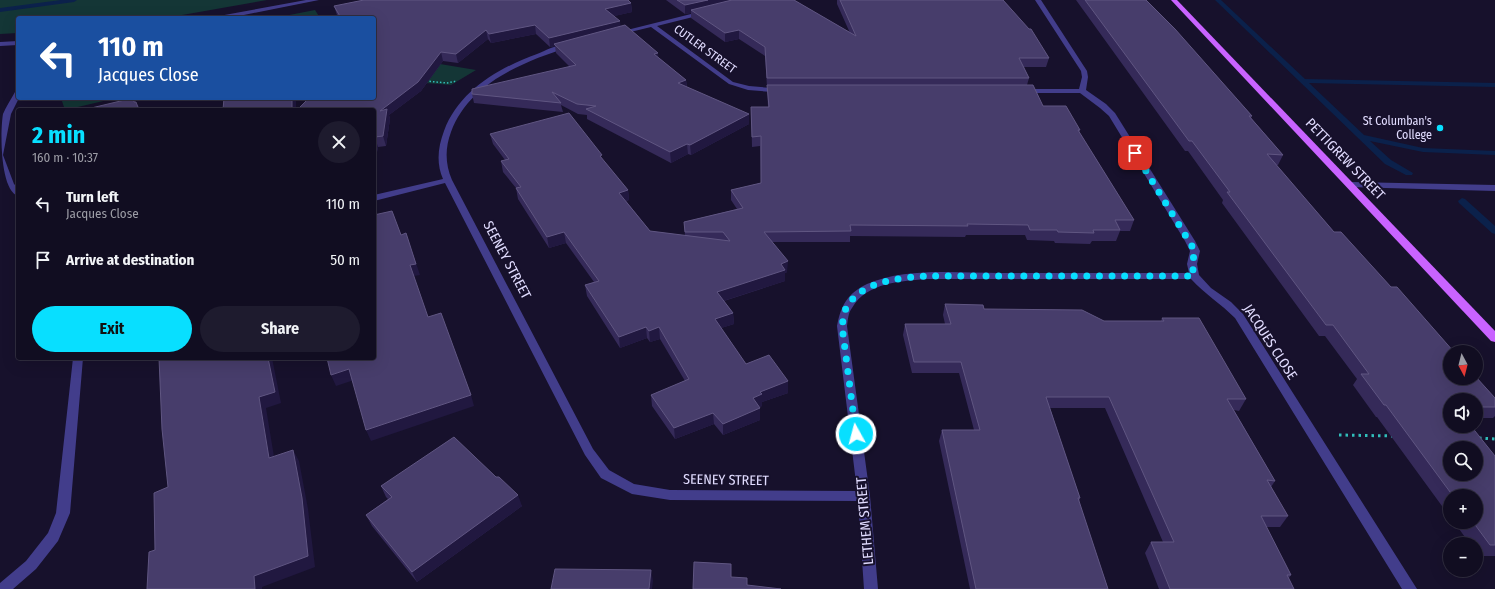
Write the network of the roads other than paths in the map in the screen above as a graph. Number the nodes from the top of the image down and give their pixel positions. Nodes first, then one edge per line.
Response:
1 (316, 0) edge
2 (1038, 0) edge
3 (1174, 0) edge
4 (713, 11) edge
5 (229, 16) edge
6 (652, 25) junction
7 (607, 36) edge
8 (16, 43) edge
9 (577, 43) edge
10 (0, 44) edge
11 (786, 91) edge
12 (1015, 91) edge
13 (1082, 91) junction
14 (16, 98) edge
15 (0, 155) edge
16 (448, 180) junction
17 (1352, 185) junction
18 (1495, 188) edge
19 (16, 192) edge
20 (376, 198) edge
21 (1194, 276) junction
22 (1495, 338) edge
23 (78, 360) edge
24 (864, 496) junction
25 (3, 589) edge
26 (871, 589) edge
27 (1410, 589) edge

1 - 5 street
2 - 13 street
3 - 17 main road, PETTIGREW STREET
4 - 6 street
6 - 7 street
6 - 11 street, CUTLER STREET
8 - 10 street
9 - 16 street, SEENEY STREET
12 - 13 street
13 - 21 street
14 - 15 street
15 - 19 street
16 - 20 street
16 - 24 street, SEENEY STREET
17 - 18 street
17 - 22 main road, PETTIGREW STREET
21 - 24 street, LETHEM STREET
21 - 27 street, JACQUES CLOSE
23 - 25 street
24 - 26 street, LETHEM STREET

